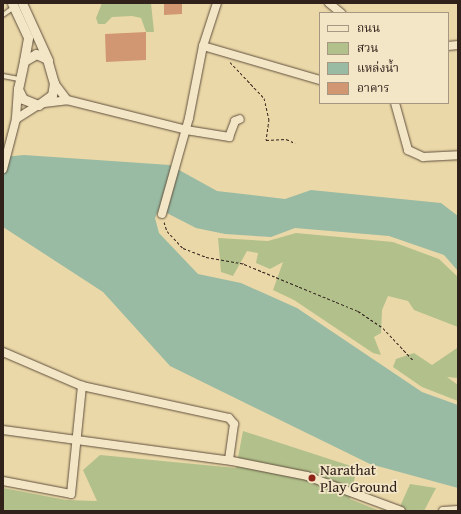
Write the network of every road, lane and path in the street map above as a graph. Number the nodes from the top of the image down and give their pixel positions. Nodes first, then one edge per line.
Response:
1 (217, 3) edge
2 (329, 3) edge
3 (16, 4) edge
4 (340, 12) edge
5 (3, 15) edge
6 (203, 46) junction
7 (24, 61) junction
8 (229, 61) dead end
9 (49, 63) junction
10 (3, 76) edge
11 (19, 79) junction
12 (319, 80) edge
13 (54, 83) junction
14 (18, 89) junction
15 (67, 100) junction
16 (41, 104) junction
17 (396, 104) edge
18 (16, 119) junction
19 (240, 119) dead end
20 (186, 130) junction
21 (7, 136) edge
22 (295, 143) dead end
23 (458, 155) edge
24 (3, 169) edge
25 (162, 214) joint
26 (3, 352) edge
27 (413, 360) dead end
28 (82, 386) junction
29 (3, 430) edge
30 (74, 442) junction
31 (230, 460) junction
32 (3, 481) edge
33 (458, 510) edge
34 (401, 511) edge
35 (443, 511) edge

1 - 6 street
2 - 4 street
3 - 5 lane
3 - 7 street
3 - 9 street
6 - 12 street
6 - 20 street
7 - 9 street
7 - 11 street
8 - 22 path
9 - 13 street
10 - 11 lane
11 - 14 street
13 - 15 street
13 - 16 street
14 - 16 street
14 - 18 street
15 - 16 street
15 - 20 street
16 - 18 street
17 - 23 street
18 - 21 street
19 - 20 street
20 - 25 street
21 - 24 street
25 - 27 path
26 - 28 street
28 - 30 street
28 - 31 street
29 - 30 street
30 - 31 street
30 - 32 street
31 - 34 street
33 - 35 street

